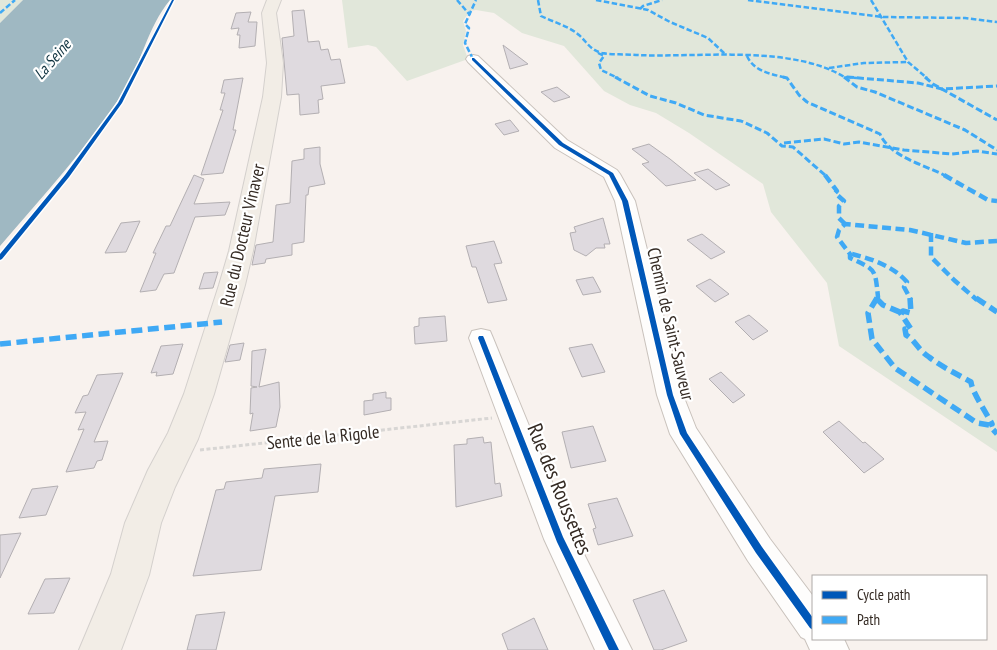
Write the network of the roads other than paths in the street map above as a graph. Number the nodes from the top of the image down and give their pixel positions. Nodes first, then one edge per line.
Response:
1 (274, 8) edge
2 (473, 59) dead end
3 (481, 338) dead end
4 (812, 624) edge
5 (100, 650) edge
6 (614, 650) edge

1 - 5 main road, Rue du Docteur Vinaver
2 - 4 street, Chemin de Saint-Sauveur
3 - 6 street, Rue des Roussettes

